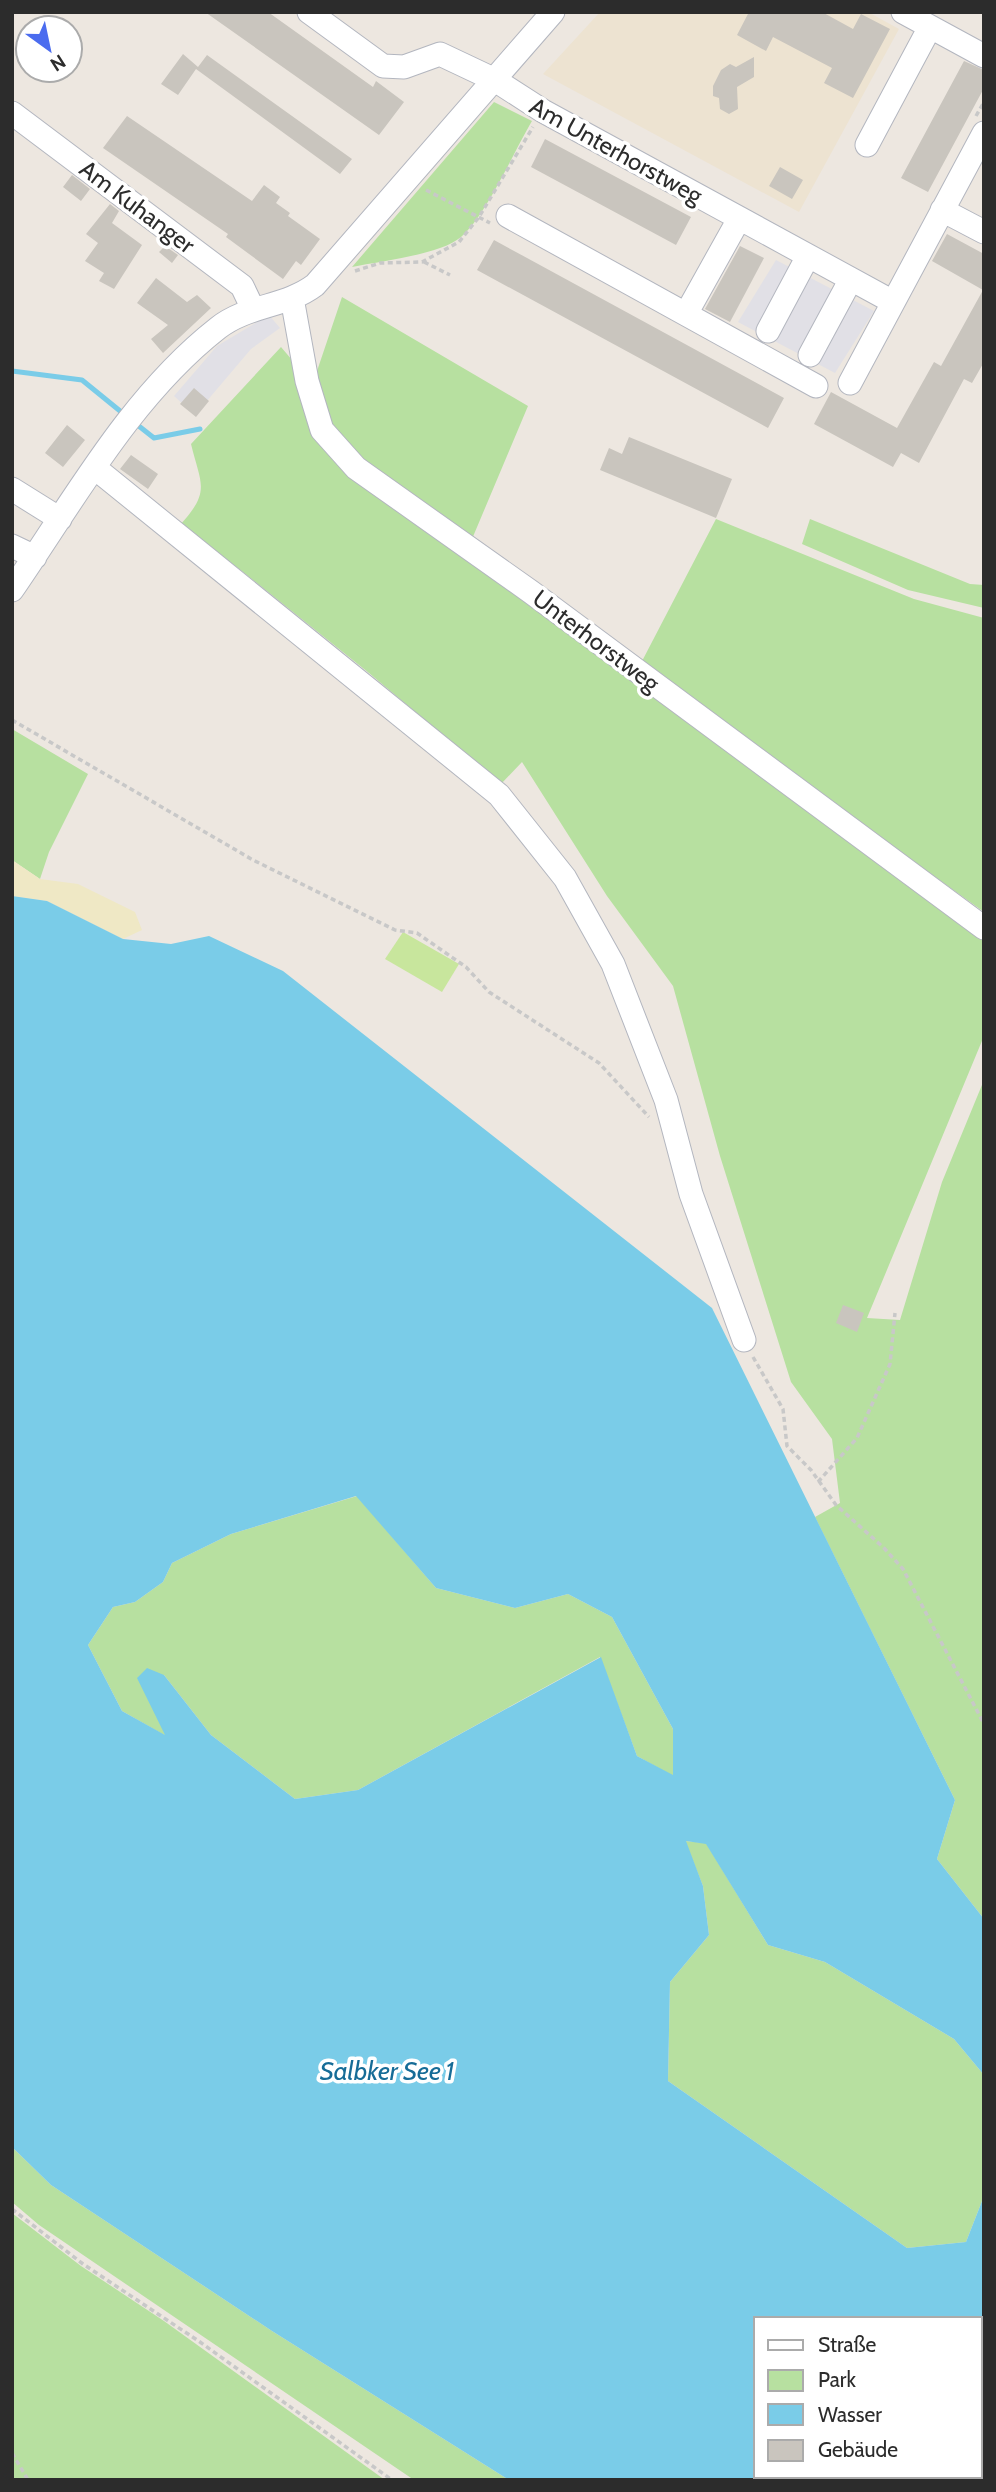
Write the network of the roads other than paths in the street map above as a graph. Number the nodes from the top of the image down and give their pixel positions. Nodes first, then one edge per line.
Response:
1 (309, 12) edge
2 (553, 12) edge
3 (903, 12) edge
4 (930, 27) junction
5 (984, 56) edge
6 (495, 80) junction
7 (12, 113) edge
8 (984, 133) edge
9 (867, 145) dead end
10 (942, 210) junction
11 (508, 216) dead end
12 (739, 219) junction
13 (984, 232) edge
14 (808, 256) junction
15 (851, 279) junction
16 (292, 298) junction
17 (893, 302) junction
18 (253, 309) junction
19 (686, 314) junction
20 (768, 331) dead end
21 (810, 355) dead end
22 (850, 383) dead end
23 (816, 386) dead end
24 (95, 468) junction
25 (12, 489) edge
26 (61, 519) junction
27 (12, 545) edge
28 (35, 557) junction
29 (12, 590) edge
30 (984, 928) edge
31 (744, 1340) road end

1 - 6 street
2 - 6 street
3 - 4 street
4 - 5 street
4 - 9 street
6 - 12 street, Am Unterhorstweg
6 - 16 street
7 - 18 street, Am Kuhanger
8 - 10 street
10 - 13 street
10 - 17 street
11 - 19 street
12 - 14 street, Am Unterhorstweg
12 - 19 street
14 - 15 street, Am Unterhorstweg
14 - 20 street
15 - 17 street, Am Unterhorstweg
15 - 21 street
16 - 18 street
16 - 30 street, Unterhorstweg
17 - 22 street
18 - 24 street
19 - 23 street
24 - 26 street
24 - 31 street
25 - 26 street
26 - 28 street
27 - 28 street
28 - 29 street

